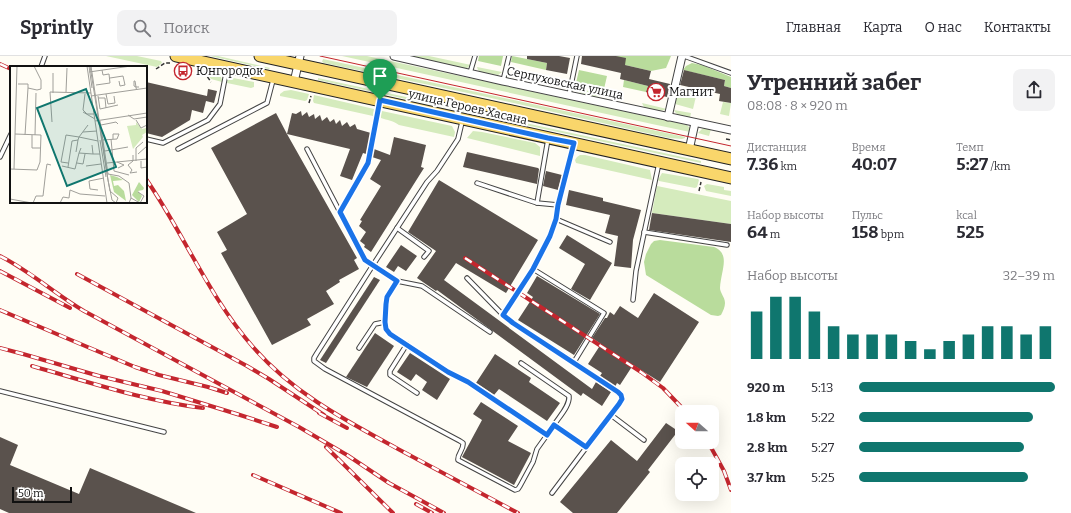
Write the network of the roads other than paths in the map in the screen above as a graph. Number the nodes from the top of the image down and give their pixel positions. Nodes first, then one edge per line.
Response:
1 (45, 56) edge
2 (260, 56) edge
3 (394, 56) edge
4 (475, 56) edge
5 (509, 56) edge
6 (577, 56) edge
7 (683, 56) edge
8 (175, 60) edge
9 (299, 60) edge
10 (41, 66) edge
11 (228, 67) junction
12 (470, 73) junction
13 (731, 73) edge
14 (274, 77) junction
15 (503, 81) junction
16 (294, 82) junction
17 (569, 95) junction
18 (380, 100) junction
19 (668, 116) junction
20 (463, 119) junction
21 (695, 122) junction
22 (731, 130) edge
23 (10, 136) edge
24 (548, 138) junction
25 (147, 139) edge
26 (574, 143) junction
27 (307, 148) dead end
28 (178, 149) dead end
29 (689, 150) junction
30 (0, 158) edge
31 (731, 159) edge
32 (659, 162) junction
33 (731, 178) edge
34 (477, 183) dead end
35 (536, 203) junction
36 (558, 205) junction
37 (340, 212) junction
38 (556, 219) junction
39 (397, 228) junction
40 (644, 232) junction
41 (610, 242) dead end
42 (727, 245) dead end
43 (424, 257) dead end
44 (373, 265) junction
45 (533, 269) junction
46 (467, 278) dead end
47 (397, 281) junction
48 (633, 300) dead end
49 (503, 315) junction
50 (385, 322) junction
51 (490, 332) dead end
52 (407, 344) junction
53 (359, 348) dead end
54 (574, 362) junction
55 (521, 363) dead end
56 (0, 391) edge
57 (417, 393) dead end
58 (611, 415) junction
59 (554, 425) junction
60 (164, 432) dead end
61 (547, 435) junction
62 (644, 440) dead end
63 (586, 447) junction
64 (552, 493) dead end

1 - 10 lane
2 - 9 main road, улица Героев Хасана
3 - 12 street, Серпуховская улица
4 - 12 lane
5 - 15 lane
6 - 17 lane
7 - 13 lane
7 - 19 street
8 - 11 main road, улица Героев Хасана
9 - 16 street
9 - 29 main road, улица Героев Хасана
11 - 14 main road, улица Героев Хасана
11 - 25 lane
12 - 15 street, Серпуховская улица
14 - 16 main road, улица Героев Хасана
14 - 28 lane
15 - 17 street, Серпуховская улица
16 - 18 main road, улица Героев Хасана
17 - 19 street, Серпуховская улица
18 - 20 main road, улица Героев Хасана
18 - 37 lane
19 - 21 street, Серпуховская улица
20 - 24 main road, улица Героев Хасана
20 - 39 lane
21 - 22 street, Серпуховская улица
21 - 29 street
23 - 30 lane
24 - 26 main road, улица Героев Хасана
24 - 35 lane
26 - 32 main road, улица Героев Хасана
26 - 36 lane
27 - 37 lane
29 - 31 main road, улица Героев Хасана
32 - 33 main road, улица Героев Хасана
32 - 40 lane
34 - 35 lane
35 - 36 lane
36 - 38 lane
37 - 44 lane
38 - 41 lane
38 - 45 lane
39 - 43 lane
39 - 44 lane
40 - 42 lane
40 - 48 lane
44 - 47 lane
44 - 61 lane
45 - 49 lane
45 - 54 lane
46 - 49 lane
47 - 50 lane
47 - 51 lane
49 - 54 lane
50 - 52 lane
50 - 53 lane
52 - 57 lane
52 - 61 lane
54 - 58 lane
55 - 59 lane
56 - 60 lane
58 - 62 lane
58 - 63 lane
59 - 61 lane
59 - 63 lane
63 - 64 lane

